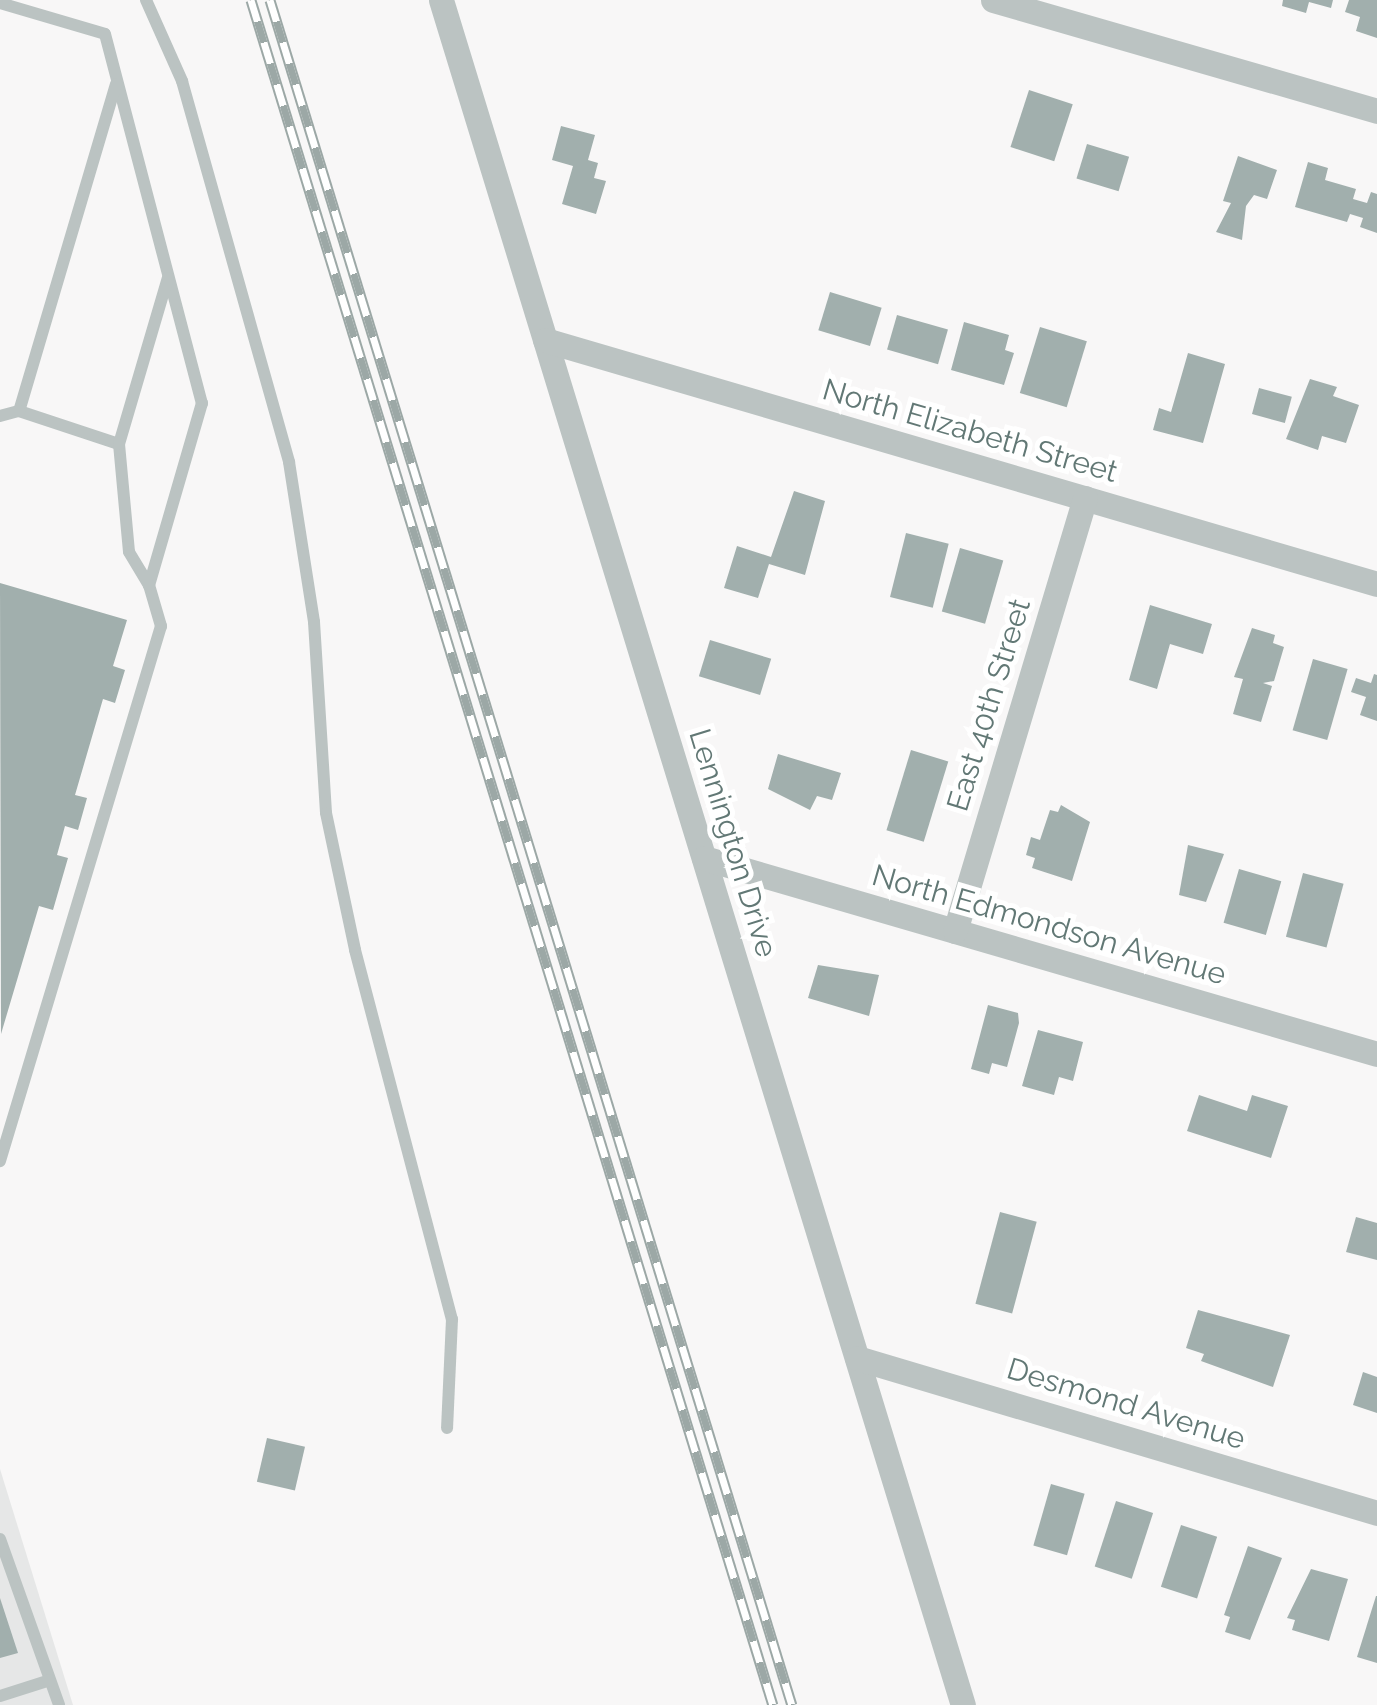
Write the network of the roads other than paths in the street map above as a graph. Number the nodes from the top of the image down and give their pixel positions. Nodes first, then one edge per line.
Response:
1 (146, 0) edge
2 (442, 0) edge
3 (992, 0) edge
4 (0, 3) edge
5 (117, 82) junction
6 (1377, 112) edge
7 (168, 276) junction
8 (545, 340) junction
9 (19, 412) junction
10 (0, 416) edge
11 (119, 444) junction
12 (1085, 498) junction
13 (1377, 584) edge
14 (148, 585) junction
15 (704, 858) junction
16 (955, 931) junction
17 (1377, 1054) edge
18 (0, 1162) edge
19 (857, 1358) junction
20 (447, 1428) dead end
21 (1377, 1513) edge
22 (0, 1539) edge
23 (50, 1680) junction
24 (0, 1696) edge
25 (59, 1705) edge
26 (963, 1705) edge

1 - 20 lane
2 - 8 street, Lennington Drive
3 - 6 street
4 - 5 lane
5 - 7 lane
5 - 9 lane
7 - 11 lane
7 - 14 lane
8 - 12 street, North Elizabeth Street
8 - 15 street, Lennington Drive
9 - 10 lane
9 - 11 lane
11 - 14 lane
12 - 13 street, North Elizabeth Street
12 - 16 street, East 40th Street
14 - 18 lane
15 - 16 street, North Edmondson Avenue
15 - 19 street, Lennington Drive
16 - 17 street, North Edmondson Avenue
19 - 21 street, Desmond Avenue
19 - 26 street, Lennington Drive
22 - 23 lane
23 - 24 lane
23 - 25 lane

